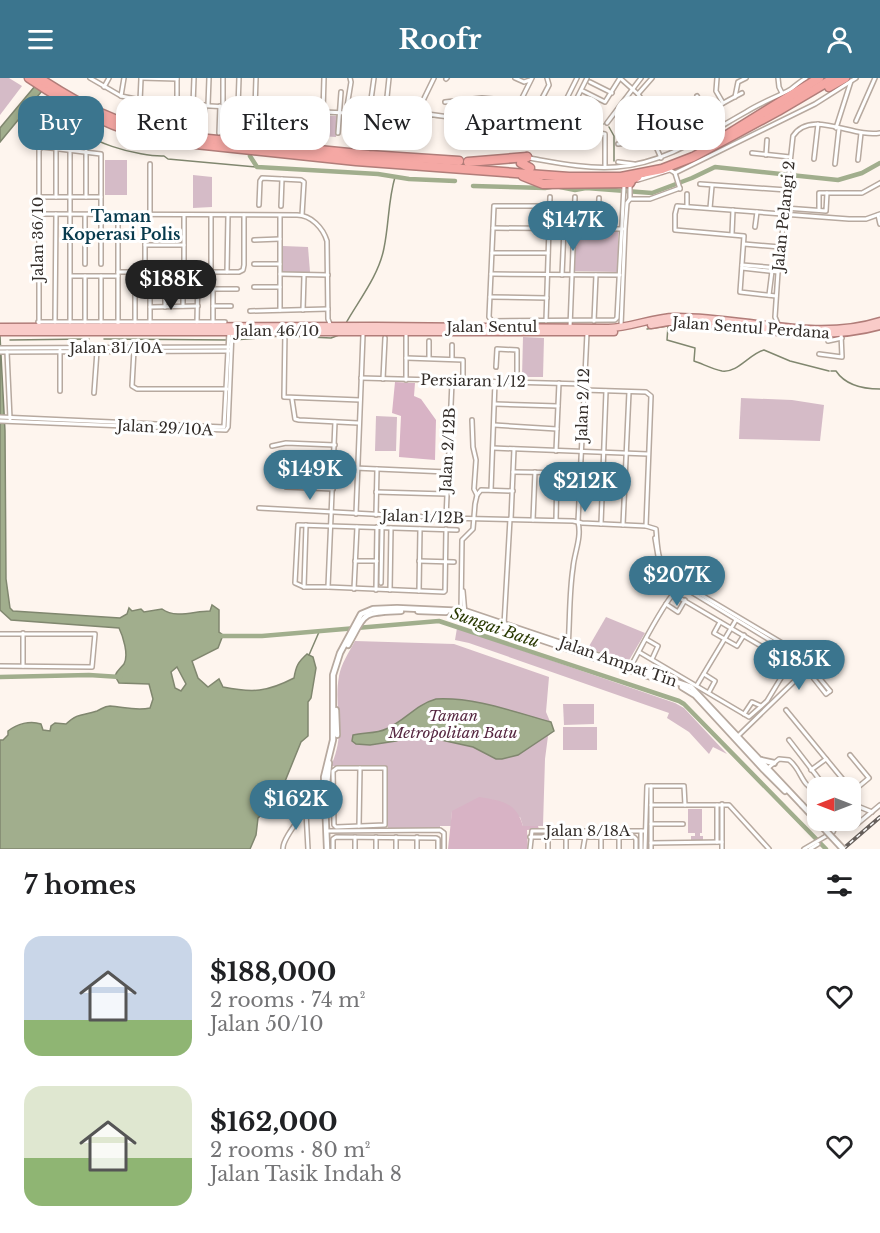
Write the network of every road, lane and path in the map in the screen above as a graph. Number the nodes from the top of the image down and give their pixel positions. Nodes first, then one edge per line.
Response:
1 (57, 78) edge
2 (90, 78) edge
3 (109, 78) edge
4 (124, 78) edge
5 (141, 78) edge
6 (194, 78) edge
7 (209, 78) edge
8 (224, 78) edge
9 (239, 78) edge
10 (256, 78) edge
11 (324, 78) edge
12 (350, 78) edge
13 (374, 78) edge
14 (389, 78) edge
15 (434, 78) edge
16 (514, 78) edge
17 (547, 78) edge
18 (577, 78) edge
19 (587, 78) edge
20 (620, 78) edge
21 (640, 78) edge
22 (652, 78) edge
23 (717, 78) edge
24 (746, 78) edge
25 (778, 78) edge
26 (806, 78) edge
27 (819, 78) edge
28 (825, 78) edge
29 (856, 78) edge
30 (875, 78) edge
31 (177, 79) edge
32 (532, 79) edge
33 (843, 79) edge
34 (35, 80) edge
35 (590, 82) dead end
36 (104, 87) junction
37 (49, 88) junction
38 (633, 89) junction
39 (583, 91) dead end
40 (341, 92) dead end
41 (612, 93) junction
42 (742, 93) dead end
43 (782, 93) junction
44 (638, 94) joint
45 (803, 94) junction
46 (66, 96) edge
47 (71, 96) edge
48 (121, 96) joint
49 (140, 96) edge
50 (176, 96) edge
51 (192, 96) edge
52 (207, 96) edge
53 (222, 96) edge
54 (237, 96) edge
55 (254, 96) edge
56 (323, 96) edge
57 (349, 96) edge
58 (372, 96) edge
59 (386, 96) edge
60 (425, 96) edge
61 (524, 96) edge
62 (543, 96) edge
63 (568, 96) edge
64 (578, 96) edge
65 (719, 96) edge
66 (735, 97) junction
67 (725, 102) edge
68 (330, 112) edge
69 (340, 113) junction
70 (104, 115) edge
71 (220, 120) edge
72 (856, 121) dead end
73 (607, 123) dead end
74 (818, 124) junction
75 (837, 128) junction
76 (219, 133) dead end
77 (338, 133) dead end
78 (861, 133) junction
79 (880, 133) edge
80 (603, 134) edge
81 (725, 136) edge
82 (725, 136) edge
83 (725, 140) edge
84 (767, 140) dead end
85 (725, 141) edge
86 (39, 150) edge
87 (56, 150) edge
88 (70, 150) joint
89 (657, 150) edge
90 (697, 150) edge
91 (707, 150) edge
92 (86, 151) junction
93 (752, 153) dead end
94 (766, 155) junction
95 (527, 157) junction
96 (790, 157) junction
97 (661, 158) junction
98 (814, 159) dead end
99 (858, 160) dead end
100 (618, 162) dead end
101 (150, 164) dead end
102 (636, 164) junction
103 (835, 164) dead end
104 (467, 165) junction
105 (605, 167) junction
106 (530, 168) junction
107 (669, 171) junction
108 (282, 179) junction
109 (880, 183) edge
110 (700, 184) dead end
111 (712, 185) junction
112 (627, 186) junction
113 (787, 190) junction
114 (826, 193) junction
115 (687, 194) dead end
116 (70, 197) junction
117 (86, 197) junction
118 (101, 197) junction
119 (550, 197) dead end
120 (575, 197) dead end
121 (38, 198) junction
122 (56, 198) junction
123 (599, 198) dead end
124 (630, 198) junction
125 (259, 205) dead end
126 (281, 206) dead end
127 (549, 206) junction
128 (687, 206) junction
129 (710, 208) junction
130 (785, 208) junction
131 (734, 210) junction
132 (819, 210) junction
133 (757, 212) junction
134 (38, 214) junction
135 (56, 214) junction
136 (71, 214) junction
137 (85, 214) junction
138 (101, 214) junction
139 (118, 214) junction
140 (145, 214) junction
141 (150, 214) junction
142 (184, 215) junction
143 (228, 215) junction
144 (244, 215) junction
145 (280, 215) junction
146 (302, 215) junction
147 (879, 215) edge
148 (211, 216) junction
149 (784, 216) junction
150 (880, 224) edge
151 (755, 227) dead end
152 (493, 228) junction
153 (549, 229) junction
154 (564, 229) junction
155 (574, 229) junction
156 (598, 229) junction
157 (624, 229) junction
158 (732, 234) junction
159 (280, 239) junction
160 (254, 240) dead end
161 (744, 244) junction
162 (145, 245) junction
163 (184, 245) junction
164 (780, 247) junction
165 (492, 253) junction
166 (548, 253) junction
167 (86, 264) dead end
168 (101, 264) dead end
169 (254, 264) dead end
170 (280, 264) junction
171 (742, 266) junction
172 (778, 270) junction
173 (772, 271) junction
174 (135, 272) junction
175 (145, 272) junction
176 (150, 272) junction
177 (165, 272) junction
178 (183, 272) junction
179 (198, 272) junction
180 (212, 272) junction
181 (227, 272) junction
182 (118, 274) junction
183 (280, 274) junction
184 (491, 274) junction
185 (304, 275) junction
186 (328, 275) junction
187 (548, 275) junction
188 (562, 275) junction
189 (572, 275) junction
190 (596, 275) junction
191 (620, 275) junction
192 (70, 276) junction
193 (85, 276) junction
194 (100, 276) junction
195 (254, 287) dead end
196 (280, 287) junction
197 (213, 289) junction
198 (237, 289) dead end
199 (769, 295) junction
200 (776, 296) junction
201 (490, 297) junction
202 (547, 298) junction
203 (150, 306) junction
204 (165, 306) junction
205 (183, 306) junction
206 (198, 306) junction
207 (213, 306) junction
208 (231, 306) dead end
209 (328, 309) junction
210 (280, 310) junction
211 (303, 310) junction
212 (250, 311) dead end
213 (774, 317) junction
214 (328, 319) junction
215 (674, 319) junction
216 (594, 321) junction
217 (880, 321) edge
218 (55, 322) junction
219 (70, 322) junction
220 (85, 322) junction
221 (101, 322) junction
222 (135, 322) junction
223 (150, 322) junction
224 (197, 322) junction
225 (213, 322) junction
226 (548, 324) junction
227 (765, 324) junction
228 (780, 326) junction
229 (880, 326) edge
230 (39, 327) junction
231 (118, 327) junction
232 (323, 327) junction
233 (435, 327) joint
234 (336, 328) junction
235 (621, 328) junction
236 (285, 329) junction
237 (348, 329) junction
238 (581, 329) junction
239 (2, 330) edge
240 (230, 330) junction
241 (406, 331) junction
242 (447, 331) joint
243 (840, 332) junction
244 (363, 335) dead end
245 (385, 338) dead end
246 (429, 341) dead end
247 (828, 341) dead end
248 (452, 345) dead end
249 (230, 347) junction
250 (0, 350) edge
251 (60, 350) junction
252 (134, 350) junction
253 (6, 351) junction
254 (97, 351) junction
255 (819, 354) dead end
256 (406, 358) junction
257 (429, 358) junction
258 (452, 359) junction
259 (496, 367) dead end
260 (361, 378) junction
261 (383, 379) junction
262 (406, 380) junction
263 (495, 381) junction
264 (452, 382) junction
265 (463, 382) junction
266 (517, 382) junction
267 (559, 383) junction
268 (584, 384) junction
269 (228, 389) junction
270 (584, 390) junction
271 (60, 391) dead end
272 (606, 391) junction
273 (629, 392) junction
274 (94, 393) dead end
275 (291, 399) junction
276 (360, 400) junction
277 (495, 404) junction
278 (558, 406) junction
279 (0, 419) edge
280 (10, 419) junction
281 (472, 420) dead end
282 (335, 422) junction
283 (358, 423) junction
284 (494, 426) junction
285 (557, 429) junction
286 (334, 445) junction
287 (272, 446) dead end
288 (493, 448) junction
289 (514, 449) junction
290 (556, 451) junction
291 (581, 452) junction
292 (604, 452) junction
293 (626, 453) junction
294 (648, 454) junction
295 (285, 465) dead end
296 (334, 467) junction
297 (357, 468) junction
298 (377, 469) junction
299 (447, 472) junction
300 (513, 472) junction
301 (535, 472) junction
302 (557, 473) junction
303 (580, 473) junction
304 (286, 487) dead end
305 (333, 489) junction
306 (491, 489) junction
307 (513, 490) junction
308 (376, 492) junction
309 (446, 494) junction
310 (477, 495) junction
311 (261, 509) dead end
312 (332, 513) junction
313 (356, 514) junction
314 (376, 515) junction
315 (446, 518) junction
316 (474, 518) junction
317 (511, 519) junction
318 (533, 520) junction
319 (556, 520) junction
320 (578, 522) junction
321 (601, 524) junction
322 (306, 525) junction
323 (623, 525) junction
324 (331, 526) junction
325 (646, 526) junction
326 (357, 527) junction
327 (377, 527) junction
328 (382, 528) junction
329 (391, 528) junction
330 (420, 529) junction
331 (446, 530) junction
332 (457, 530) dead end
333 (378, 558) junction
334 (356, 561) junction
335 (419, 561) junction
336 (445, 562) junction
337 (454, 562) dead end
338 (381, 583) dead end
339 (304, 587) junction
340 (328, 587) junction
341 (354, 589) junction
342 (376, 590) junction
343 (390, 590) junction
344 (418, 591) junction
345 (685, 600) junction
346 (666, 604) junction
347 (463, 612) junction
348 (737, 619) junction
349 (720, 621) junction
350 (504, 625) junction
351 (732, 628) junction
352 (23, 633) junction
353 (0, 634) edge
354 (744, 635) junction
355 (646, 639) junction
356 (725, 639) junction
357 (568, 647) junction
358 (639, 652) junction
359 (778, 655) junction
360 (652, 659) junction
361 (0, 666) edge
362 (23, 666) junction
363 (631, 666) junction
364 (808, 668) junction
365 (643, 674) junction
366 (704, 674) junction
367 (783, 674) junction
368 (697, 685) junction
369 (708, 692) junction
370 (761, 706) junction
371 (786, 710) dead end
372 (744, 714) junction
373 (725, 728) junction
374 (738, 736) junction
375 (789, 740) dead end
376 (744, 749) junction
377 (752, 752) junction
378 (850, 755) dead end
379 (826, 759) junction
380 (774, 764) junction
381 (360, 768) junction
382 (811, 770) junction
383 (767, 771) junction
384 (817, 777) edge
385 (841, 777) edge
386 (783, 783) junction
387 (861, 785) edge
388 (651, 786) junction
389 (807, 787) edge
390 (719, 804) junction
391 (651, 805) junction
392 (685, 805) junction
393 (802, 805) junction
394 (880, 805) edge
395 (861, 808) edge
396 (872, 812) junction
397 (861, 821) edge
398 (651, 824) junction
399 (683, 824) dead end
400 (360, 828) junction
401 (327, 831) junction
402 (586, 831) junction
403 (643, 831) junction
404 (832, 831) edge
405 (355, 837) junction
406 (376, 837) junction
407 (396, 837) junction
408 (417, 837) junction
409 (530, 837) junction
410 (548, 837) junction
411 (566, 837) junction
412 (583, 837) junction
413 (601, 837) junction
414 (619, 837) junction
415 (720, 842) junction
416 (329, 843) edge
417 (651, 843) junction
418 (811, 847) edge
419 (283, 849) edge
420 (308, 849) edge
421 (333, 849) edge
422 (355, 849) edge
423 (376, 849) edge
424 (396, 849) edge
425 (417, 849) edge
426 (438, 849) edge
427 (444, 849) edge
428 (530, 849) edge
429 (548, 849) edge
430 (566, 849) edge
431 (583, 849) edge
432 (601, 849) edge
433 (619, 849) edge
434 (636, 849) edge
435 (643, 849) edge
436 (651, 849) edge
437 (722, 849) edge
438 (769, 849) edge
439 (804, 849) edge
440 (843, 849) edge

1 - 47 highway
2 - 36 street
3 - 36 street
4 - 48 street
5 - 31 street
5 - 49 street
6 - 51 street
7 - 52 street
8 - 53 street
9 - 54 street
10 - 55 street
11 - 56 street
12 - 57 street
13 - 58 street
14 - 59 street
15 - 60 street
16 - 32 street
17 - 62 street
18 - 63 street
19 - 64 street
20 - 38 street
20 - 41 street
21 - 38 street
22 - 44 street
23 - 65 street
24 - 66 street
25 - 43 street
26 - 43 street
27 - 81 highway
28 - 45 highway
29 - 33 street
30 - 72 street
31 - 50 street
32 - 61 street
33 - 45 highway
33 - 75 street
33 - 85 highway
33 - 107 street
34 - 37 highway
35 - 41 street
36 - 48 street
37 - 46 highway
37 - 104 highway
38 - 44 street
38 - 73 street
39 - 41 street
40 - 69 street
42 - 66 street
43 - 97 street
45 - 82 highway
45 - 83 highway
66 - 67 street
68 - 69 street
69 - 77 street
70 - 104 highway
71 - 76 street
74 - 75 street
74 - 96 street, Jalan Pelangi 2
74 - 98 street
75 - 78 street
75 - 103 street
78 - 79 street
78 - 99 street
80 - 105 street
84 - 94 street
86 - 121 street, Jalan 36/10
87 - 122 street
88 - 92 street
88 - 116 street
89 - 97 street
90 - 106 highway
91 - 107 highway
92 - 117 street
92 - 118 street
93 - 94 street
94 - 96 street
95 - 104 highway
95 - 105 street
95 - 106 highway
96 - 113 street, Jalan Pelangi 2
97 - 102 street
100 - 102 street
101 - 141 street
102 - 105 street
104 - 106 highway
104 - 107 highway
104 - 112 highway
107 - 112 highway
107 - 124 street
108 - 125 street
108 - 126 street
108 - 146 street
109 - 114 street
110 - 111 street
111 - 113 street
111 - 129 street
112 - 124 street
112 - 157 street
113 - 130 street, Jalan Pelangi 2
114 - 132 street
114 - 132 street
115 - 128 street
116 - 117 street
116 - 122 street
116 - 136 street
117 - 118 street
118 - 138 street
119 - 127 street
120 - 155 street, Jalan 2/12
121 - 122 street
121 - 134 street, Jalan 36/10
123 - 156 street
124 - 157 street
127 - 152 street
127 - 153 street
128 - 129 street
128 - 158 street
129 - 131 street
130 - 132 street
130 - 149 street, Jalan Pelangi 2
131 - 133 street
131 - 158 street
133 - 149 street
133 - 151 street
134 - 135 street
134 - 230 street, Jalan 36/10
135 - 136 street
135 - 218 street
136 - 137 street
136 - 192 street
137 - 138 street
137 - 167 street
138 - 139 street
138 - 168 street
139 - 140 street
139 - 182 street
140 - 141 street
140 - 162 street
141 - 142 street
142 - 148 street
142 - 163 street
143 - 144 street
143 - 148 street
143 - 181 street
144 - 145 street
144 - 181 street
145 - 146 street
145 - 159 street
146 - 186 street
147 - 149 street
147 - 150 street
148 - 180 street
149 - 164 street, Jalan Pelangi 2
152 - 153 street
152 - 165 street
153 - 154 street
153 - 166 street
154 - 155 street
154 - 188 street
155 - 156 street
155 - 189 street, Jalan 2/12
156 - 157 street
157 - 191 street
157 - 235 street
158 - 161 street
159 - 160 street
159 - 170 street
161 - 164 street
161 - 171 street
162 - 163 street
162 - 175 street
163 - 178 street
164 - 172 street, Jalan Pelangi 2
165 - 166 street
165 - 184 street
166 - 187 street
169 - 170 street
170 - 183 street
171 - 172 street
171 - 173 street
171 - 199 street
172 - 173 street
172 - 200 street, Jalan Pelangi 2
173 - 199 street
174 - 175 street
174 - 182 street
174 - 222 street
175 - 176 street
176 - 177 street
176 - 203 street
177 - 178 street
177 - 204 street
178 - 179 street
178 - 205 street
179 - 180 street
179 - 206 street
180 - 181 street
180 - 197 street
182 - 194 street
182 - 231 street
183 - 185 street
183 - 196 street
184 - 187 street
184 - 201 street
185 - 186 street
185 - 211 street
186 - 209 street
187 - 188 street
187 - 202 street
188 - 189 street
189 - 190 street
189 - 238 street, Jalan 2/12
190 - 191 street
190 - 216 street
191 - 216 street
192 - 193 street
192 - 219 street
193 - 194 street
193 - 220 street
194 - 221 street
195 - 196 street
196 - 210 street
197 - 198 street
197 - 207 street
199 - 200 street
200 - 213 street, Jalan Pelangi 2
201 - 202 street
201 - 226 street
202 - 226 street
203 - 204 street
203 - 223 street
204 - 205 street
205 - 206 street
206 - 224 street
207 - 208 street
207 - 225 street
209 - 211 street
209 - 214 street
210 - 211 street
210 - 212 street
213 - 227 street
213 - 228 street
214 - 232 street
214 - 234 street
215 - 227 main road, Jalan Sentul Perdana
215 - 235 main road, Jalan Sentul Perdana
215 - 238 main road, Jalan Sentul Perdana
215 - 243 main road, Jalan Sentul Perdana
216 - 238 street
217 - 243 main road, Jalan Sentul Perdana
218 - 219 street, Jalan 46/10
218 - 230 street, Jalan 46/10
219 - 220 street, Jalan 46/10
220 - 221 street, Jalan 46/10
221 - 231 street, Jalan 46/10
222 - 223 street, Jalan 46/10
222 - 231 street, Jalan 46/10
223 - 224 street, Jalan 46/10
224 - 225 street, Jalan 46/10
225 - 240 street, Jalan 46/10
226 - 233 main road, Jalan Sentul
226 - 238 main road
227 - 228 main road, Jalan Sentul Perdana
228 - 243 main road, Jalan Sentul Perdana
229 - 243 main road, Jalan Sentul Perdana
230 - 231 main road, Jalan 46/10
230 - 239 main road, Jalan 46/10
231 - 240 main road, Jalan 46/10
232 - 234 main road, Jalan 46/10
232 - 236 main road, Jalan 46/10
233 - 237 main road, Jalan 46/10
234 - 236 main road, Jalan 46/10
234 - 237 main road, Jalan 46/10
235 - 238 main road, Jalan Sentul Perdana
236 - 240 main road, Jalan 46/10
236 - 275 street
237 - 241 main road, Jalan 46/10
238 - 242 main road, Jalan Sentul
238 - 268 street, Jalan 2/12
240 - 249 street, Jalan 29/10A
241 - 242 main road, Jalan 46/10
241 - 256 street
243 - 247 street
243 - 255 street
244 - 260 street
245 - 261 street
246 - 257 street
248 - 258 street
249 - 252 street, Jalan 31/10A
249 - 269 street, Jalan 29/10A
250 - 253 street, Jalan 31/10A
251 - 252 street, Jalan 31/10A
251 - 253 street, Jalan 31/10A
251 - 254 street, Jalan 31/10A
251 - 271 street
252 - 254 street, Jalan 31/10A
252 - 269 street
253 - 280 street
254 - 274 street
256 - 257 street
256 - 262 street
257 - 258 street
258 - 265 street
259 - 266 street
260 - 261 street, Persiaran 1/12
260 - 276 street
261 - 262 street, Persiaran 1/12
262 - 264 street, Persiaran 1/12
263 - 265 street, Persiaran 1/12
263 - 266 street, Persiaran 1/12
263 - 277 street
264 - 265 street, Persiaran 1/12
264 - 299 street, Jalan 2/12B
266 - 267 street, Persiaran 1/12
267 - 268 street, Persiaran 1/12
267 - 278 street
268 - 270 street, Jalan 2/12
269 - 280 street, Jalan 29/10A
270 - 272 street
270 - 291 street, Jalan 2/12
272 - 273 street
272 - 292 street
273 - 293 street
273 - 294 street
275 - 276 street
275 - 282 street
276 - 283 street
277 - 278 street
277 - 284 street
278 - 285 street
279 - 280 street, Jalan 29/10A
281 - 310 street
282 - 283 street
282 - 286 street
283 - 297 street
284 - 285 street
284 - 288 street
285 - 290 street
286 - 287 street
286 - 296 street
288 - 289 street
288 - 306 street
289 - 290 street
289 - 300 street
290 - 291 street
291 - 292 street
291 - 303 street, Jalan 2/12
292 - 293 street
292 - 321 street
293 - 294 street
293 - 323 street
294 - 325 street
295 - 296 street
296 - 297 street
296 - 305 street
297 - 298 street
297 - 313 street
298 - 299 street
298 - 308 street
299 - 309 street, Jalan 2/12B
300 - 301 street
300 - 307 street
301 - 302 street
301 - 318 street
302 - 303 street
302 - 319 street
303 - 320 street, Jalan 2/12
304 - 305 street
305 - 312 street
306 - 307 street
306 - 310 street
307 - 317 street
308 - 309 street
308 - 314 street
309 - 315 street, Jalan 2/12B
310 - 316 street
311 - 312 street, Jalan 1/12B
312 - 313 street, Jalan 1/12B
312 - 324 street
313 - 314 street, Jalan 1/12B
314 - 315 street, Jalan 1/12B
315 - 316 street, Jalan 1/12B
316 - 317 street, Jalan 1/12B
316 - 347 street
317 - 318 street, Jalan 1/12B
317 - 350 street
318 - 319 street, Jalan 1/12B
319 - 320 street, Jalan 1/12B
320 - 321 street, Jalan 1/12B
320 - 357 street, Jalan 2/12
321 - 323 street, Jalan 1/12B
322 - 324 street
322 - 339 street
322 - 339 street
323 - 325 street, Jalan 1/12B
324 - 326 street
324 - 340 street
325 - 348 street, Jalan 1/12B
326 - 327 street
326 - 334 street
327 - 328 street
327 - 333 street
328 - 329 street
328 - 333 street
329 - 330 street
329 - 343 street
330 - 331 street
330 - 335 street
331 - 332 street
331 - 336 street
333 - 334 street
333 - 338 street
333 - 342 street
334 - 341 street
335 - 336 street
335 - 344 street
336 - 337 street
336 - 344 street
339 - 340 street
340 - 341 street
341 - 342 street
342 - 343 street
343 - 344 street
345 - 346 street
345 - 346 street
345 - 349 street
346 - 355 street
347 - 350 street, Jalan Ampat Tin
347 - 401 street, Jalan Ampat Tin
348 - 351 street
348 - 364 street
349 - 351 street
349 - 356 street
350 - 357 street, Jalan Ampat Tin
351 - 354 street
351 - 356 street
352 - 353 street
352 - 362 street
352 - 362 street
354 - 356 street
354 - 359 street
355 - 358 street
355 - 360 street
356 - 366 street
357 - 363 street, Jalan Ampat Tin
357 - 365 street, Jalan Ampat Tin
358 - 360 street
358 - 363 street
359 - 367 street
359 - 367 street
360 - 368 street
361 - 362 street
363 - 365 street
363 - 374 street, Jalan Ampat Tin
364 - 364 street
364 - 374 street
365 - 373 street, Jalan Ampat Tin
366 - 368 street
366 - 369 street
367 - 370 street
368 - 369 street
369 - 372 street
370 - 372 street
370 - 372 street
371 - 379 street
373 - 374 street
373 - 376 street, Jalan Ampat Tin
374 - 376 street
374 - 377 street, Jalan Ampat Tin
375 - 382 street
376 - 383 street, Jalan Ampat Tin
377 - 380 street
377 - 383 street, Jalan Ampat Tin
378 - 387 street
379 - 382 street
379 - 385 street
380 - 383 street
380 - 386 street
380 - 389 street
381 - 400 street
381 - 400 street
381 - 400 street
382 - 384 street
383 - 386 street, Jalan Ampat Tin
383 - 393 street, Jalan Ampat Tin
386 - 393 street, Jalan Ampat Tin
388 - 391 street
388 - 392 street
388 - 403 street
390 - 392 street
390 - 415 street
390 - 438 street
391 - 392 street
391 - 398 street
393 - 440 street, Jalan Ampat Tin, bridge
394 - 396 street
395 - 396 street
396 - 397 street
398 - 399 street
398 - 417 street
400 - 401 street
400 - 427 street
401 - 416 street, Jalan Ampat Tin
402 - 403 street, Jalan 8/18A
402 - 409 street, Jalan 8/18A
402 - 412 street
403 - 435 street
404 - 418 street
405 - 406 street
405 - 416 street
405 - 422 street
406 - 407 street
406 - 423 street
407 - 408 street
407 - 424 street
408 - 425 street
408 - 426 street
409 - 410 street
409 - 428 street
410 - 411 street
410 - 429 street
411 - 412 street
411 - 430 street
412 - 413 street
412 - 431 street
413 - 414 street
413 - 432 street
414 - 433 street
414 - 434 street
415 - 417 street
415 - 437 street
416 - 421 street
417 - 436 street
418 - 439 street
419 - 420 street

